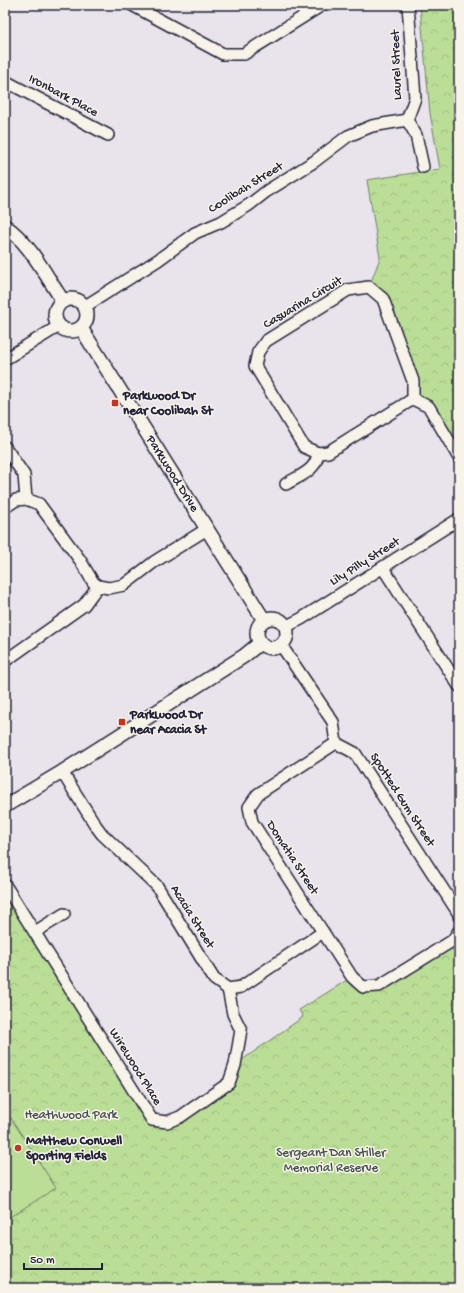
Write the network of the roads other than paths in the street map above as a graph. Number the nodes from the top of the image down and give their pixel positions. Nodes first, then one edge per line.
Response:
1 (132, 5) edge
2 (322, 5) edge
3 (408, 5) edge
4 (5, 81) edge
5 (407, 120) junction
6 (108, 135) dead end
7 (423, 167) dead end
8 (5, 226) edge
9 (62, 301) junction
10 (84, 307) junction
11 (59, 326) junction
12 (80, 328) junction
13 (5, 359) edge
14 (414, 399) junction
15 (5, 447) edge
16 (318, 453) junction
17 (459, 458) edge
18 (286, 484) dead end
19 (26, 499) junction
20 (5, 507) edge
21 (459, 519) edge
22 (207, 529) junction
23 (383, 568) junction
24 (98, 586) junction
25 (264, 620) junction
26 (285, 627) junction
27 (260, 643) junction
28 (281, 645) junction
29 (5, 662) edge
30 (459, 686) edge
31 (336, 743) junction
32 (62, 772) junction
33 (5, 806) edge
34 (5, 885) edge
35 (64, 914) dead end
36 (459, 916) edge
37 (459, 931) edge
38 (35, 932) junction
39 (323, 932) junction
40 (228, 990) junction

1 - 2 street
3 - 5 street, Laurel Street
4 - 6 street, Ironbark Place
5 - 7 street
5 - 10 street, Coolibah Street
8 - 9 street
9 - 10 street
9 - 11 street
10 - 12 street
11 - 12 street
11 - 13 street
12 - 22 street, Parkwood Drive
14 - 16 street
14 - 16 street, Casuarina Circuit
14 - 17 street
15 - 19 street
16 - 18 street
19 - 20 street
19 - 24 street
21 - 23 street, Lily Pilly Street
22 - 24 street
22 - 25 street, Parkwood Drive
23 - 26 street, Lily Pilly Street
23 - 30 street
24 - 29 street
25 - 26 street
25 - 27 street
26 - 28 street
27 - 28 street
27 - 32 street
28 - 31 street
31 - 36 street, Spotted Gum Street
31 - 39 street, Domatia Street
32 - 33 street
32 - 40 street, Acacia Street
34 - 38 street, Wirewood Place
35 - 38 street
37 - 39 street
38 - 40 street, Wirewood Place
39 - 40 street

